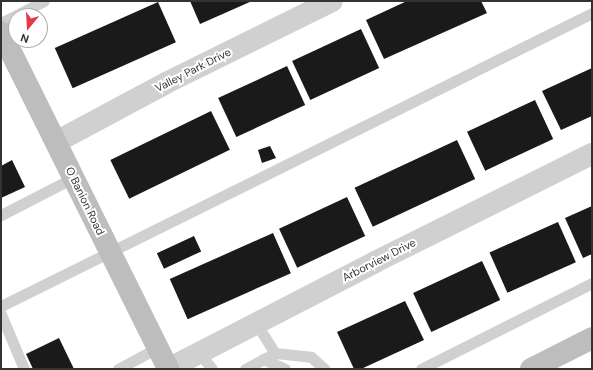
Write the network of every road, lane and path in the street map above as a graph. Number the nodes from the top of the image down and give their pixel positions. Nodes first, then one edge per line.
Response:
1 (44, 1) edge
2 (332, 1) edge
3 (592, 13) edge
4 (1, 23) edge
5 (1, 32) edge
6 (56, 142) junction
7 (592, 154) edge
8 (73, 178) junction
9 (1, 215) edge
10 (110, 252) junction
11 (592, 283) edge
12 (1, 306) edge
13 (1, 314) edge
14 (256, 323) junction
15 (592, 338) edge
16 (157, 348) junction
17 (275, 353) junction
18 (264, 359) junction
19 (206, 361) edge
20 (24, 369) edge
21 (118, 369) edge
22 (168, 369) edge
23 (245, 369) edge
24 (285, 369) edge
25 (325, 369) edge
26 (421, 369) edge
27 (531, 369) edge

1 - 4 lane
2 - 6 street, Valley Park Drive
3 - 10 lane
5 - 6 street, O Banion Road
6 - 8 street, O Banion Road
7 - 14 street, Arborview Drive
8 - 9 lane
8 - 10 street, O Banion Road
10 - 12 lane
10 - 16 street, O Banion Road
11 - 26 lane
13 - 20 lane
14 - 17 lane
14 - 19 street, Arborview Drive
15 - 27 street
16 - 21 lane
16 - 22 street, O Banion Road
17 - 18 lane
17 - 25 lane
18 - 23 lane
18 - 24 lane
19 - 22 street, Arborview Drive

